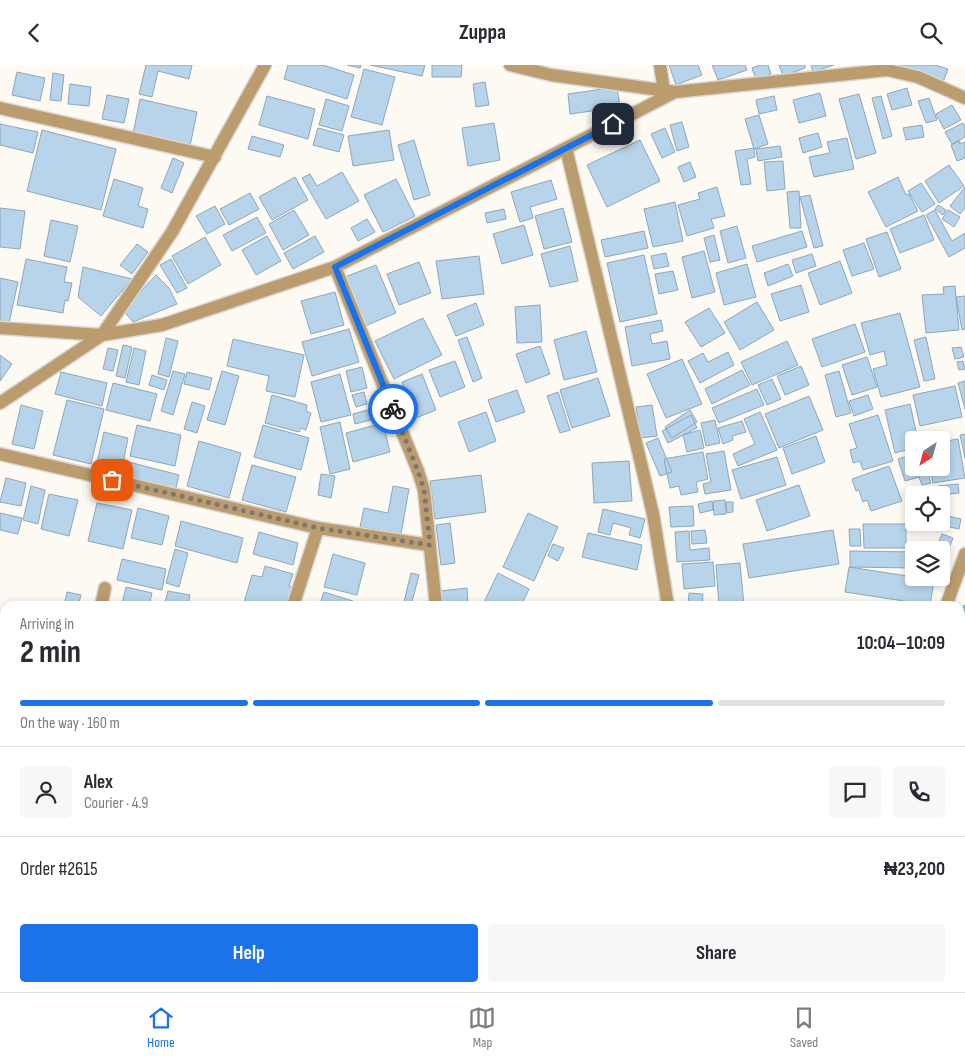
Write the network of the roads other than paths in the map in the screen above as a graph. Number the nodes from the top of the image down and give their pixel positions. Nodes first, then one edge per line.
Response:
1 (265, 65) edge
2 (510, 65) edge
3 (660, 65) edge
4 (888, 67) edge
5 (670, 91) junction
6 (965, 98) edge
7 (0, 108) edge
8 (566, 148) junction
9 (215, 157) junction
10 (335, 267) junction
11 (0, 327) edge
12 (102, 335) junction
13 (0, 403) edge
14 (0, 454) edge
15 (318, 528) junction
16 (430, 545) junction
17 (965, 554) edge
18 (105, 588) dead end
19 (102, 601) edge
20 (295, 601) edge
21 (436, 601) edge
22 (667, 601) edge
23 (948, 601) edge

1 - 9 street
2 - 5 street
3 - 5 street
4 - 5 street
4 - 6 street
5 - 8 street
7 - 9 street
8 - 10 street
8 - 22 street
9 - 12 street
10 - 12 street
10 - 16 street
11 - 12 street
12 - 13 street
14 - 15 street
15 - 16 street
15 - 20 street
16 - 21 street
17 - 23 street
18 - 19 street

